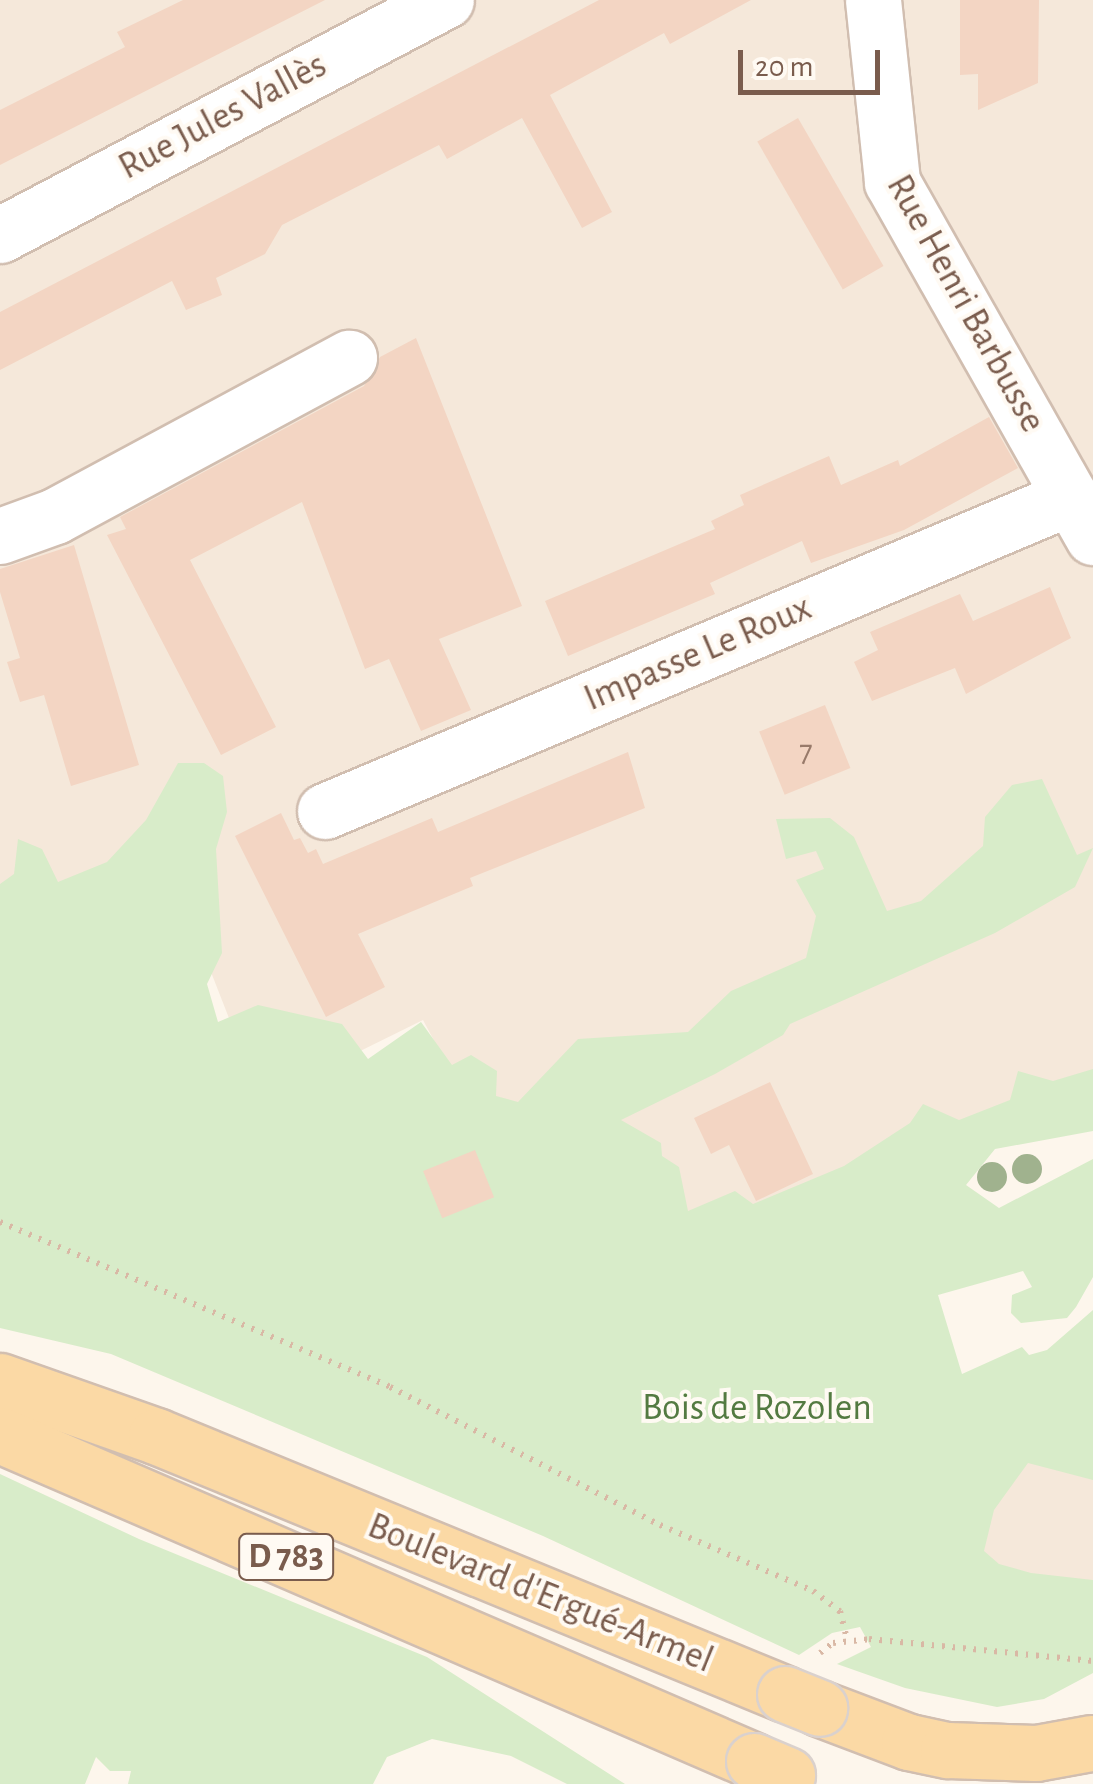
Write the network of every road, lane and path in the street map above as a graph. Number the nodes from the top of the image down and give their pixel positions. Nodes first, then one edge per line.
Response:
1 (446, 0) edge
2 (873, 0) edge
3 (0, 235) edge
4 (350, 358) dead end
5 (1082, 517) edge
6 (0, 536) edge
7 (325, 811) dead end
8 (0, 1222) edge
9 (0, 1381) edge
10 (0, 1435) edge
11 (846, 1639) junction
12 (1093, 1660) edge
13 (807, 1687) junction
14 (1092, 1742) edge
15 (784, 1773) edge
16 (1056, 1784) edge

1 - 3 street, Rue Jules Vallès
2 - 5 street, Rue Henri Barbusse
4 - 6 street
5 - 7 street, Impasse Le Roux
8 - 11 path
9 - 13 main road, Boulevard d'Ergué-Armel / D 783
10 - 15 main road, Boulevard d'Ergué-Armel / D 783
11 - 12 path
11 - 13 path
13 - 14 main road, Boulevard d'Ergué-Armel / D 783
14 - 16 main road

